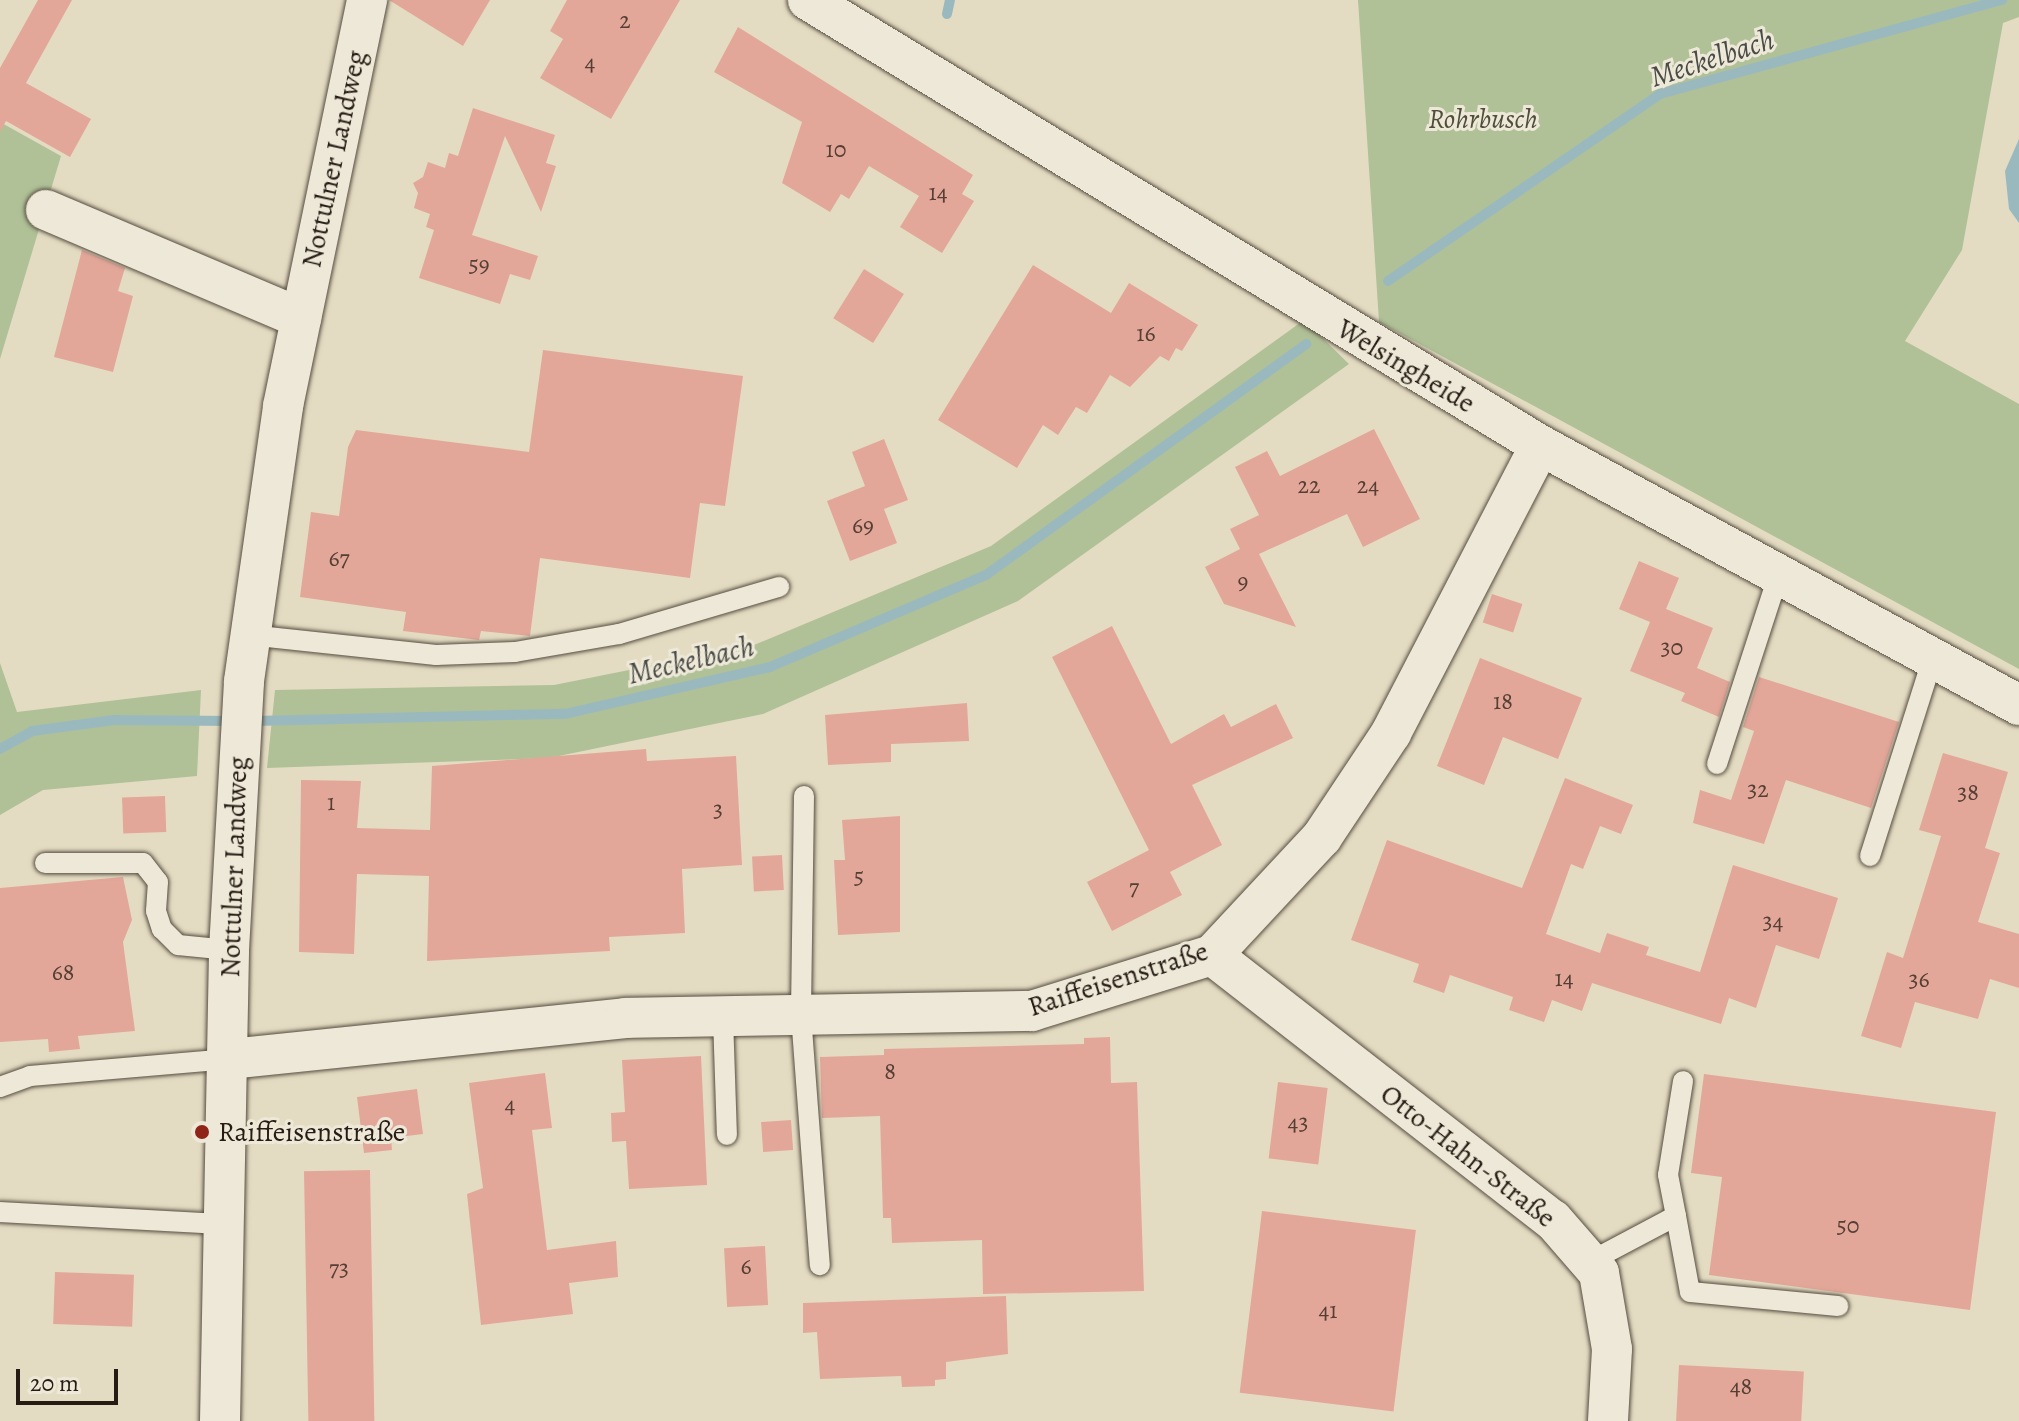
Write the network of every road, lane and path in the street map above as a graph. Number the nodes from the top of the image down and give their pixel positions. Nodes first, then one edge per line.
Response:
1 (367, 0) edge
2 (808, 0) edge
3 (46, 210) dead end
4 (301, 318) junction
5 (1540, 445) junction
6 (1779, 573) junction
7 (779, 587) dead end
8 (249, 635) junction
9 (1932, 660) junction
10 (2019, 705) edge
11 (1717, 764) dead end
12 (804, 796) dead end
13 (1870, 856) dead end
14 (45, 863) dead end
15 (229, 950) junction
16 (1212, 955) junction
17 (801, 1015) junction
18 (723, 1017) junction
19 (229, 1059) junction
20 (1683, 1081) dead end
21 (0, 1087) edge
22 (727, 1135) dead end
23 (0, 1212) edge
24 (1676, 1216) junction
25 (225, 1224) junction
26 (1589, 1262) junction
27 (820, 1265) dead end
28 (1838, 1306) dead end
29 (220, 1421) edge
30 (1608, 1421) edge

1 - 4 street, Nottulner Landweg
2 - 5 street, Welsingheide
3 - 4 street
4 - 8 street, Nottulner Landweg
5 - 6 street, Welsingheide
5 - 16 street, Raiffeisenstraße
6 - 9 street, Welsingheide
6 - 11 lane
7 - 8 lane
8 - 15 street, Nottulner Landweg
9 - 10 street, Welsingheide
9 - 13 lane
12 - 17 lane
14 - 15 lane
15 - 19 street, Nottulner Landweg
16 - 17 street, Raiffeisenstraße
16 - 26 street, Otto-Hahn-Straße
17 - 18 street, Raiffeisenstraße
17 - 27 lane
18 - 19 street, Raiffeisenstraße
18 - 22 lane
19 - 21 lane
19 - 25 street, Nottulner Landweg
20 - 24 lane
23 - 25 lane
24 - 26 lane
24 - 28 lane
25 - 29 street, Nottulner Landweg
26 - 30 street, Otto-Hahn-Straße

